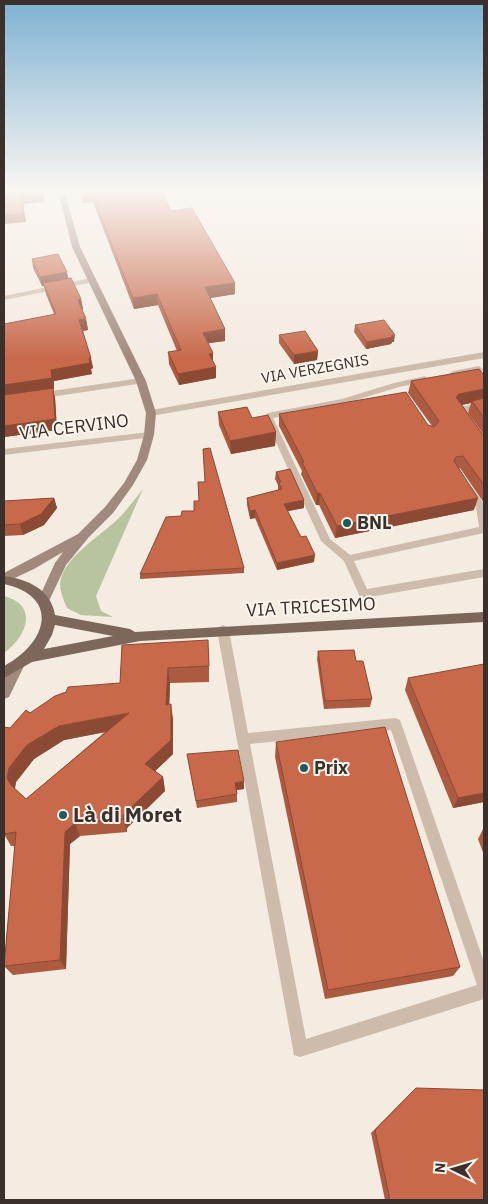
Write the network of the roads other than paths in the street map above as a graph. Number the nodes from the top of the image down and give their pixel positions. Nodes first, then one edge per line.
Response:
1 (76, 246) edge
2 (92, 280) junction
3 (4, 298) edge
4 (484, 355) edge
5 (469, 357) junction
6 (482, 372) edge
7 (141, 381) junction
8 (4, 401) edge
9 (484, 405) edge
10 (151, 413) junction
11 (469, 423) edge
12 (149, 435) junction
13 (4, 452) edge
14 (462, 479) edge
15 (484, 529) edge
16 (85, 534) junction
17 (348, 559) junction
18 (484, 573) edge
19 (4, 579) edge
20 (44, 600) junction
21 (49, 619) junction
22 (484, 619) edge
23 (224, 630) junction
24 (140, 636) junction
25 (28, 657) junction
26 (17, 666) junction
27 (4, 672) edge
28 (4, 693) edge
29 (243, 739) junction
30 (484, 984) edge
31 (484, 991) edge

1 - 2 street
2 - 3 street
2 - 7 street
4 - 5 street, VIA VERZEGNIS
5 - 6 lane
5 - 10 street, VIA VERZEGNIS
6 - 17 lane
7 - 8 street
7 - 10 street
9 - 11 lane
10 - 12 street
12 - 13 street, VIA CERVINO
12 - 16 street
14 - 15 lane
15 - 17 lane
16 - 19 street
16 - 20 street
17 - 18 lane
19 - 20 main road
20 - 21 main road
21 - 24 main road, VIA TRICESIMO
21 - 25 main road
22 - 23 main road, VIA TRICESIMO
23 - 24 main road, VIA TRICESIMO
23 - 29 lane
24 - 25 main road, VIA TRICESIMO
25 - 26 main road
26 - 27 main road
26 - 28 street
29 - 30 lane
29 - 31 lane

